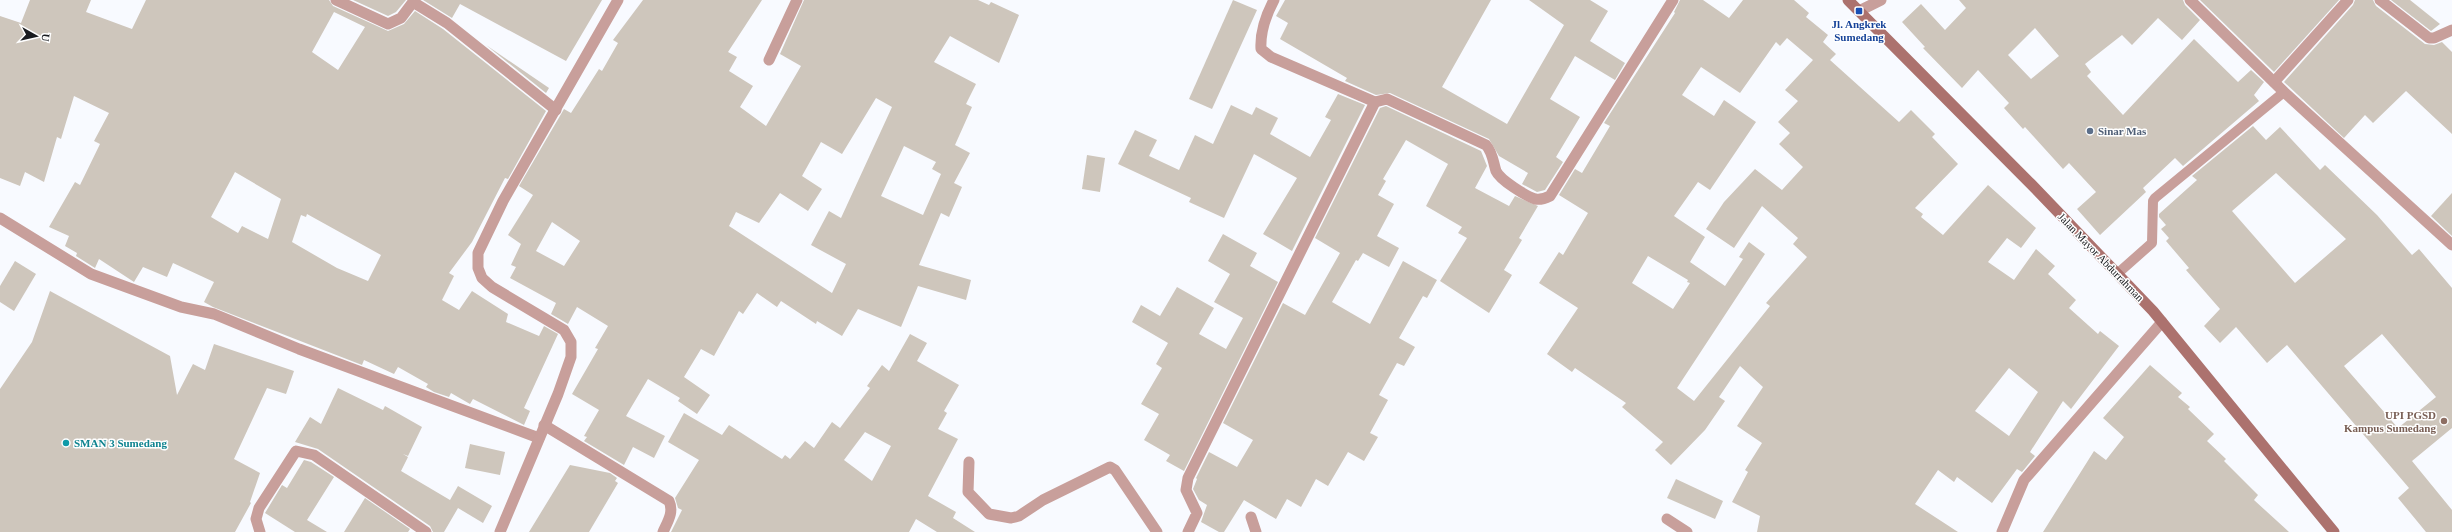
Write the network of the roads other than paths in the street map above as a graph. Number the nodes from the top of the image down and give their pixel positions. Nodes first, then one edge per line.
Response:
1 (336, 0) edge
2 (618, 0) edge
3 (797, 0) edge
4 (1274, 0) edge
5 (1673, 0) edge
6 (1848, 0) edge
7 (1881, 0) edge
8 (2190, 0) edge
9 (2348, 0) edge
10 (2380, 0) edge
11 (1859, 11) junction
12 (2452, 30) edge
13 (769, 60) dead end
14 (2274, 82) junction
15 (2284, 92) junction
16 (1375, 102) junction
17 (556, 110) junction
18 (0, 218) edge
19 (2452, 245) edge
20 (2117, 274) junction
21 (2162, 322) junction
22 (544, 425) junction
23 (539, 438) junction
24 (969, 462) dead end
25 (1252, 517) dead end
26 (1667, 519) dead end
27 (260, 532) edge
28 (426, 532) edge
29 (500, 532) edge
30 (664, 532) edge
31 (1157, 532) edge
32 (1188, 532) edge
33 (1256, 532) edge
34 (1687, 532) edge
35 (2002, 532) edge
36 (2334, 532) edge

1 - 17 street
2 - 17 street
3 - 13 street
4 - 16 street
5 - 16 street
6 - 11 main road, Jalan Mayor Abdurrahman
7 - 11 street
8 - 14 street
9 - 14 street
10 - 12 street
11 - 20 main road, Jalan Mayor Abdurrahman
14 - 15 street
15 - 19 street
15 - 20 lane
16 - 32 street
17 - 22 street
18 - 23 street
20 - 21 main road, Jalan Mayor Abdurrahman
21 - 35 street
21 - 36 main road, Jalan Mayor Abdurrahman
22 - 23 street
22 - 30 street
23 - 29 street
24 - 31 street
25 - 33 street
26 - 34 street
27 - 28 street

